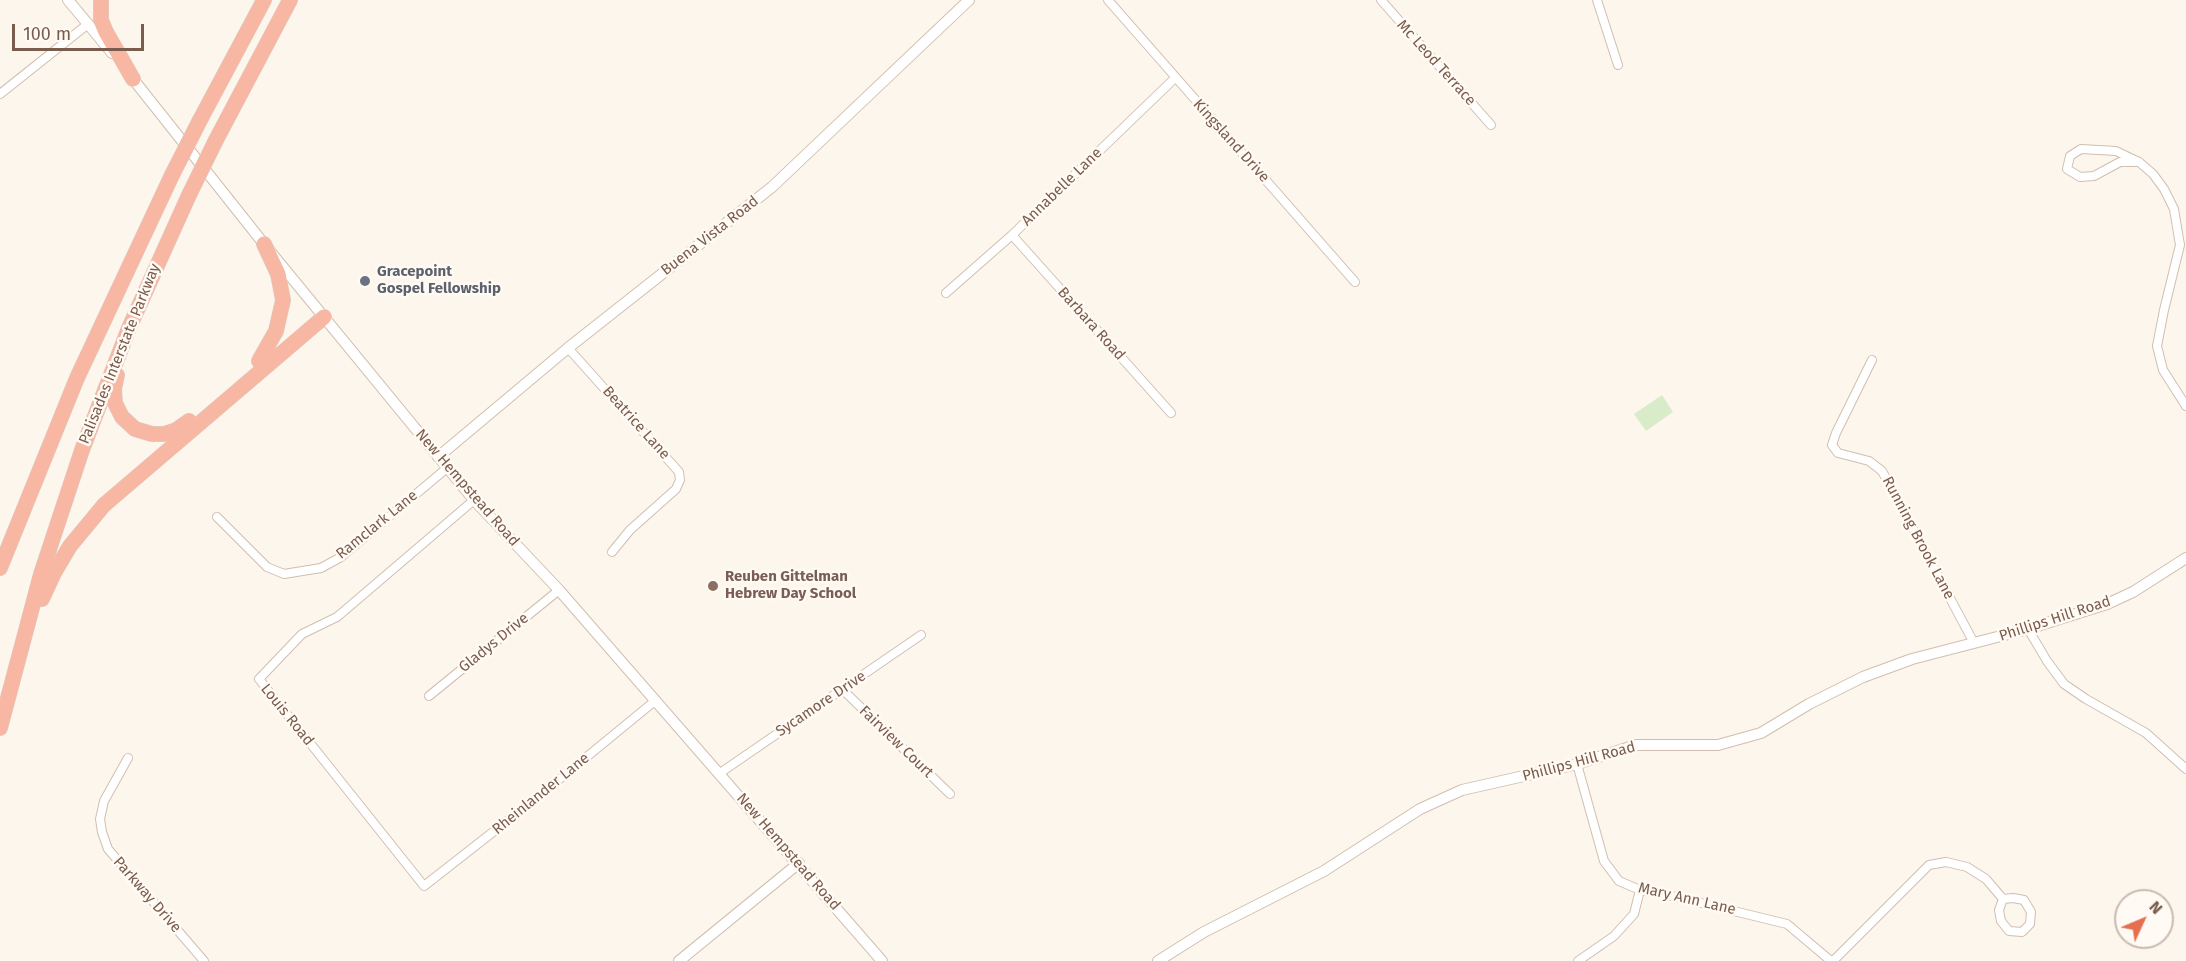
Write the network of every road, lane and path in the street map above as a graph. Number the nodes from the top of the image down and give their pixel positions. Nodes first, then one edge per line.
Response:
1 (68, 0) edge
2 (101, 0) edge
3 (258, 0) edge
4 (264, 0) edge
5 (290, 0) edge
6 (969, 0) edge
7 (1108, 0) edge
8 (1381, 0) edge
9 (1597, 0) edge
10 (88, 24) junction
11 (1618, 65) dead end
12 (1175, 78) junction
13 (134, 79) junction
14 (0, 94) edge
15 (212, 97) junction
16 (1491, 125) dead end
17 (2139, 162) junction
18 (1012, 234) junction
19 (264, 244) junction
20 (154, 268) junction
21 (1355, 282) dead end
22 (946, 293) dead end
23 (322, 314) junction
24 (568, 348) junction
25 (1872, 360) dead end
26 (259, 361) junction
27 (2186, 406) edge
28 (1171, 413) dead end
29 (438, 457) junction
30 (447, 468) junction
31 (474, 500) junction
32 (217, 517) dead end
33 (612, 552) dead end
34 (2186, 558) edge
35 (0, 568) edge
36 (559, 590) junction
37 (2028, 629) junction
38 (921, 635) dead end
39 (1974, 643) junction
40 (843, 690) junction
41 (429, 696) dead end
42 (656, 700) junction
43 (6, 701) junction
44 (0, 728) edge
45 (128, 758) dead end
46 (1577, 764) junction
47 (2186, 769) edge
48 (720, 773) junction
49 (950, 794) dead end
50 (799, 863) junction
51 (424, 886) joint
52 (1640, 890) junction
53 (2003, 899) junction
54 (204, 961) edge
55 (679, 961) edge
56 (882, 961) edge
57 (1158, 961) edge
58 (1578, 961) edge
59 (1832, 961) edge

1 - 10 street, New Hempstead Road
2 - 13 highway
3 - 15 highway
4 - 15 highway, Palisades Interstate Parkway
5 - 20 highway, Palisades Interstate Parkway, bridge
6 - 24 street, Buena Vista Road
7 - 12 street, Kingsland Drive
8 - 16 street, Mc Leod Terrace
9 - 11 street
10 - 13 street, New Hempstead Road
10 - 14 street
12 - 18 street, Annabelle Lane
12 - 21 street, Kingsland Drive
13 - 19 street, New Hempstead Road
15 - 35 highway, Palisades Interstate Parkway, bridge
17 - 17 street
17 - 27 street
18 - 22 street, Annabelle Lane
18 - 28 street, Barbara Road
19 - 23 street, New Hempstead Road
19 - 26 highway
20 - 26 highway
20 - 43 highway, Palisades Interstate Parkway
23 - 26 highway
23 - 29 street, New Hempstead Road
23 - 43 highway
24 - 29 street, Buena Vista Road
24 - 33 street, Beatrice Lane
25 - 39 street, Running Brook Lane
29 - 30 street, New Hempstead Road
30 - 31 street, New Hempstead Road
30 - 32 street, Ramclark Lane
31 - 36 street, New Hempstead Road
31 - 51 street, Louis Road
34 - 37 street, Phillips Hill Road
36 - 41 street, Gladys Drive
36 - 42 street, New Hempstead Road
37 - 39 street, Phillips Hill Road
37 - 47 street
38 - 40 street, Sycamore Drive
39 - 46 street, Phillips Hill Road
40 - 48 street, Sycamore Drive
40 - 49 street, Fairview Court
42 - 48 street, New Hempstead Road
42 - 51 street, Rheinlander Lane
43 - 44 highway, Palisades Interstate Parkway
45 - 54 street, Parkway Drive
46 - 52 street, Mary Ann Lane
46 - 57 street, Phillips Hill Road
48 - 50 street, New Hempstead Road
50 - 55 street
50 - 56 street, New Hempstead Road
52 - 58 street
52 - 59 street, Mary Ann Lane
53 - 53 street
53 - 59 street

